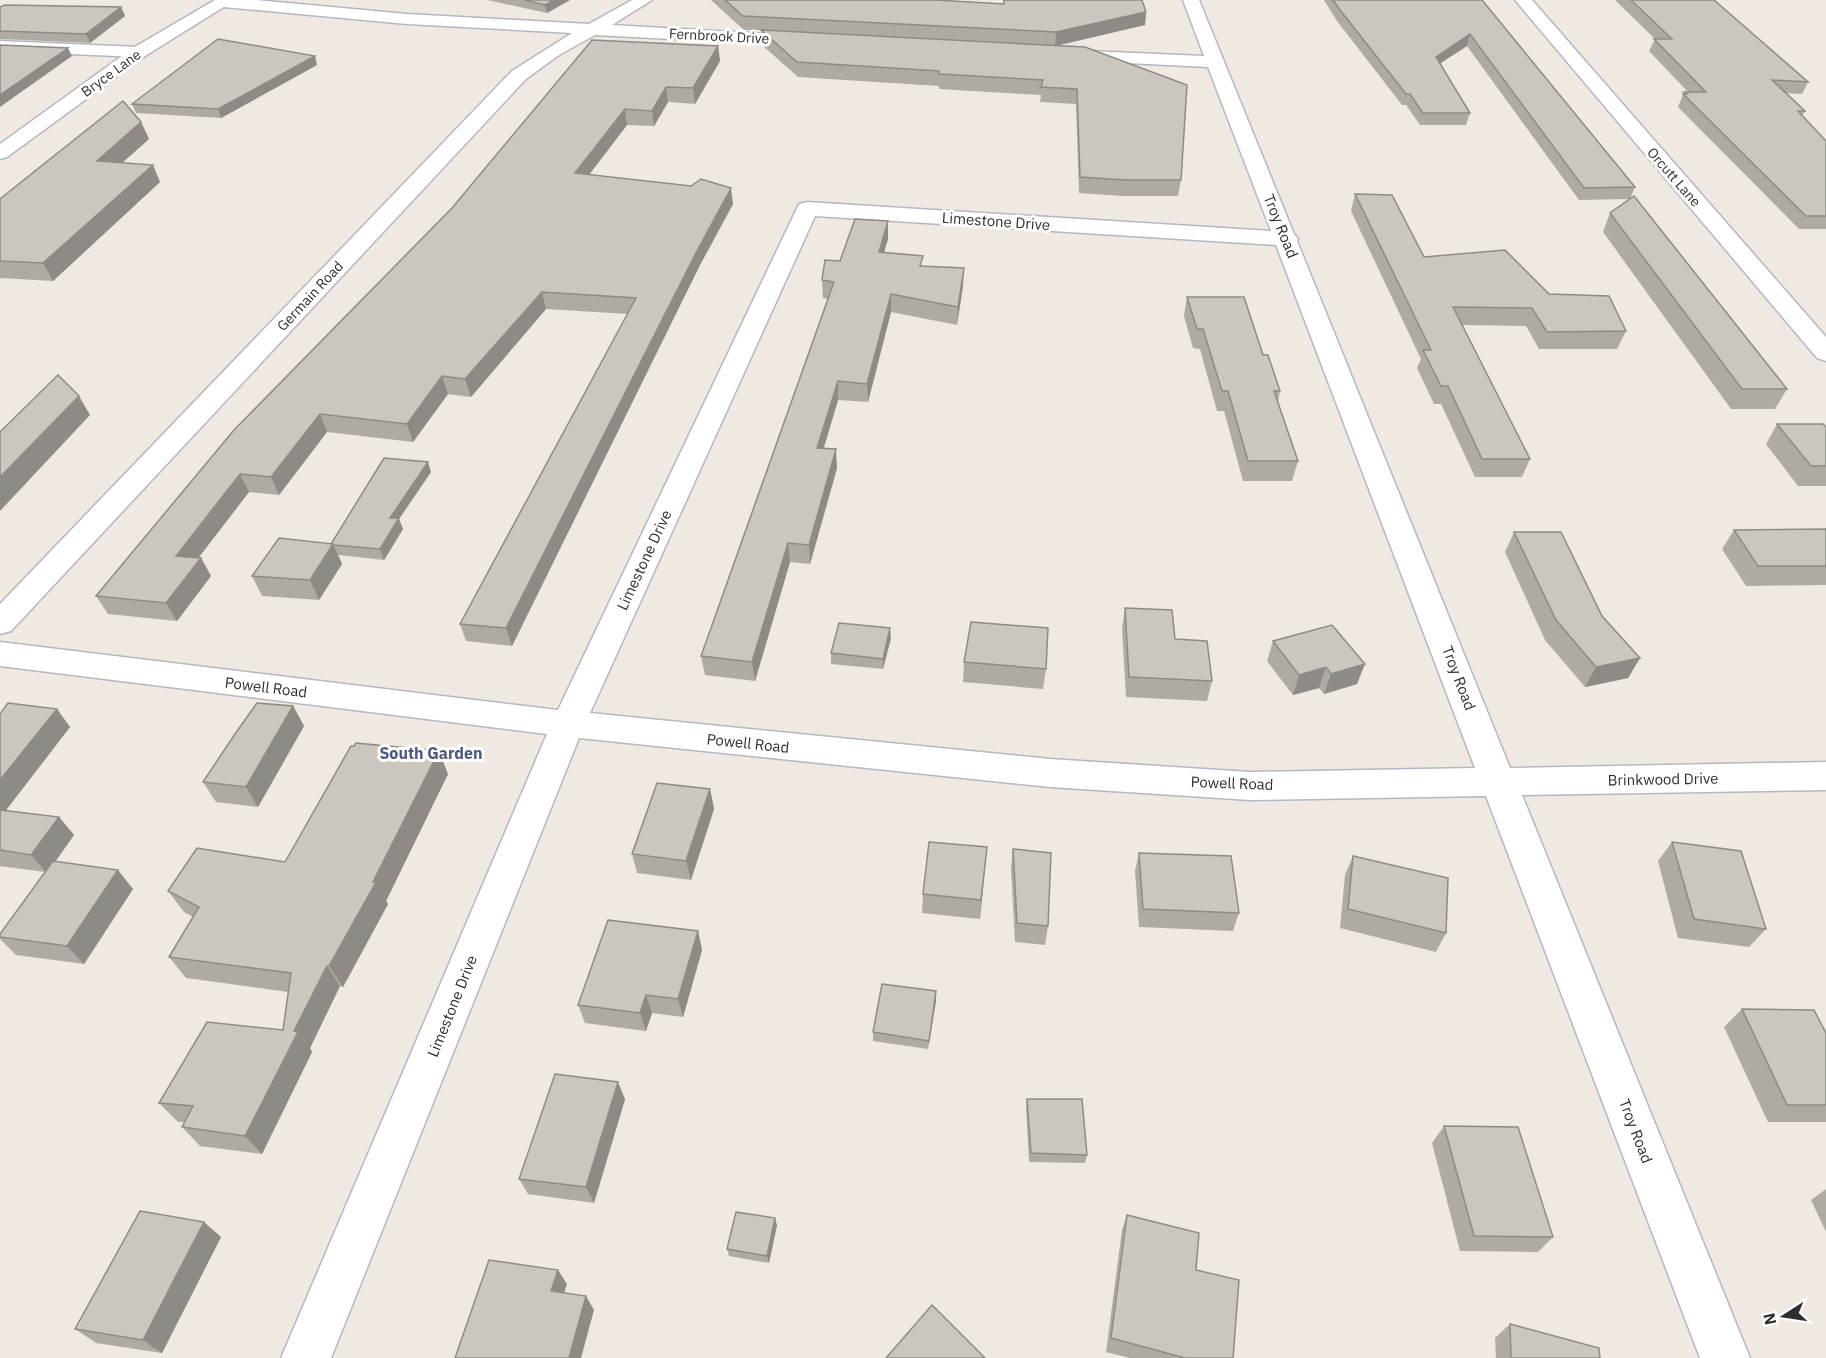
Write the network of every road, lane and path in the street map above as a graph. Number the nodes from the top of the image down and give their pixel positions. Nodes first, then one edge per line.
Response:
1 (644, 0) edge
2 (1191, 0) edge
3 (1523, 0) edge
4 (225, 1) edge
5 (595, 29) junction
6 (817, 41) edge
7 (0, 46) edge
8 (139, 52) junction
9 (1051, 54) edge
10 (1215, 62) junction
11 (0, 153) edge
12 (1287, 239) junction
13 (1826, 353) edge
14 (0, 623) edge
15 (0, 654) edge
16 (568, 724) junction
17 (1826, 776) edge
18 (1500, 781) junction
19 (306, 1358) edge
20 (1725, 1358) edge

1 - 5 street, Germain Road
2 - 10 street, Troy Road
3 - 13 street, Orcutt Lane
4 - 5 street, Fernbrook Drive
4 - 8 street, Bryce Lane
5 - 6 street, Fernbrook Drive
5 - 14 street, Germain Road
7 - 8 street
8 - 11 street, Bryce Lane
9 - 10 street
10 - 12 street, Troy Road
12 - 16 street, Limestone Drive
12 - 18 street, Troy Road
15 - 16 street, Powell Road
16 - 18 street, Powell Road
16 - 19 street, Limestone Drive
17 - 18 street, Brinkwood Drive
18 - 20 street, Troy Road

